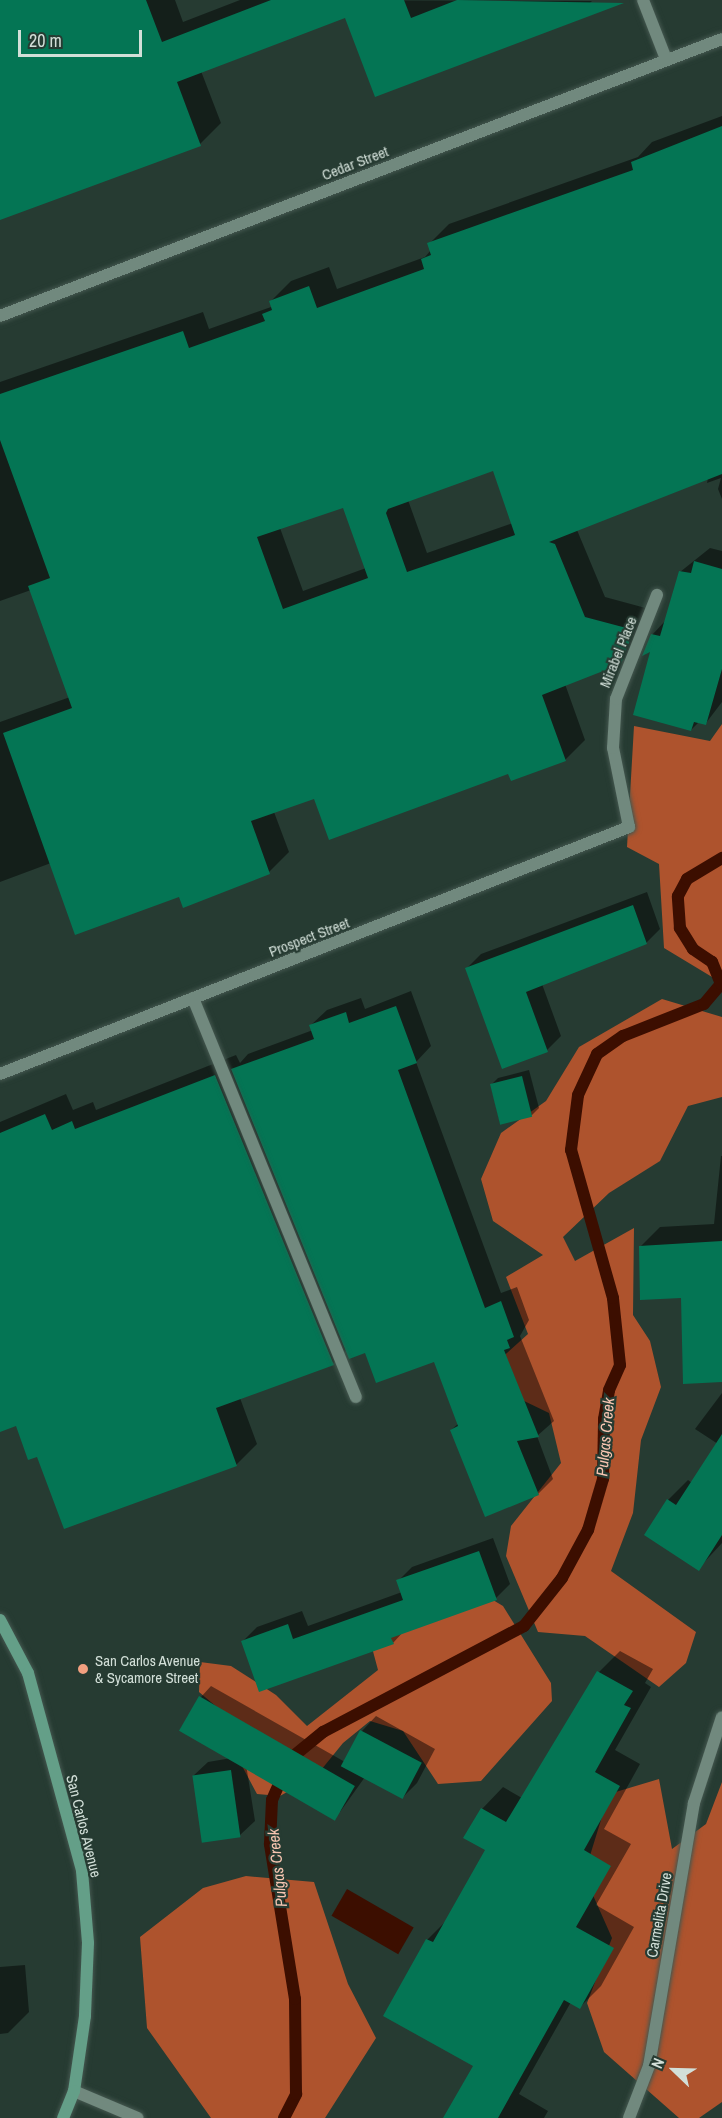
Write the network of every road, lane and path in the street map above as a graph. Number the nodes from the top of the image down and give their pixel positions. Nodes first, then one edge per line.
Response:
1 (643, 0) edge
2 (722, 39) edge
3 (666, 59) junction
4 (0, 316) edge
5 (657, 595) dead end
6 (629, 827) joint
7 (193, 998) junction
8 (0, 1074) edge
9 (356, 1397) dead end
10 (0, 1620) edge
11 (722, 1716) edge
12 (74, 2091) junction
13 (63, 2118) edge
14 (138, 2118) edge
15 (629, 2118) edge

1 - 3 street
2 - 3 street, Cedar Street
3 - 4 street, Cedar Street
5 - 6 street, Mirabel Place
6 - 7 street, Prospect Street
7 - 8 street, Prospect Street
7 - 9 street
10 - 12 main road, San Carlos Avenue
11 - 15 street, Carmelita Drive
12 - 13 main road, San Carlos Avenue
12 - 14 street

